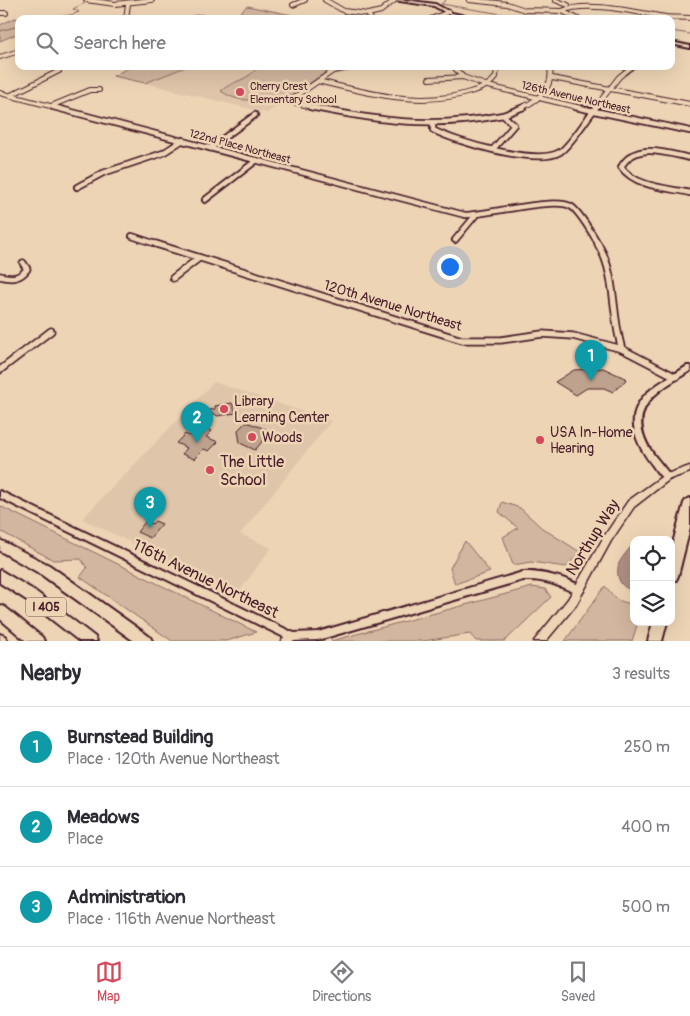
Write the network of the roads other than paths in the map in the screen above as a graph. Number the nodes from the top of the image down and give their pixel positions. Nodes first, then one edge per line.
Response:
1 (86, 0) edge
2 (152, 0) edge
3 (305, 0) edge
4 (325, 0) edge
5 (395, 0) edge
6 (469, 0) edge
7 (555, 0) edge
8 (506, 2) edge
9 (128, 4) junction
10 (293, 5) dead end
11 (568, 5) junction
12 (562, 11) junction
13 (448, 12) junction
14 (0, 13) edge
15 (6, 13) dead end
16 (368, 14) joint
17 (127, 15) edge
18 (441, 15) edge
19 (460, 15) edge
20 (570, 15) edge
21 (658, 15) edge
22 (675, 18) edge
23 (690, 18) edge
24 (675, 45) edge
25 (690, 47) edge
26 (15, 52) edge
27 (0, 57) edge
28 (337, 70) edge
29 (457, 70) edge
30 (498, 70) edge
31 (551, 70) edge
32 (628, 70) edge
33 (59, 71) dead end
34 (463, 77) junction
35 (552, 78) junction
36 (429, 79) dead end
37 (318, 82) junction
38 (488, 86) junction
39 (611, 89) junction
40 (99, 90) dead end
41 (0, 93) edge
42 (11, 95) junction
43 (538, 99) junction
44 (690, 104) edge
45 (51, 106) junction
46 (593, 111) junction
47 (254, 115) dead end
48 (503, 115) junction
49 (433, 125) junction
50 (690, 131) edge
51 (183, 140) junction
52 (210, 148) junction
53 (494, 148) junction
54 (690, 158) edge
55 (257, 160) junction
56 (77, 187) dead end
57 (690, 193) edge
58 (205, 200) dead end
59 (475, 216) junction
60 (132, 236) dead end
61 (455, 240) dead end
62 (199, 258) junction
63 (24, 264) dead end
64 (0, 276) edge
65 (173, 278) dead end
66 (51, 331) dead end
67 (622, 349) junction
68 (690, 368) edge
69 (0, 370) edge
70 (676, 378) junction
71 (690, 469) edge
72 (667, 477) junction
73 (0, 494) edge
74 (690, 503) edge
75 (0, 545) edge
76 (675, 561) edge
77 (0, 576) edge
78 (579, 590) junction
79 (0, 611) edge
80 (542, 637) edge
81 (289, 639) edge
82 (38, 641) edge
83 (90, 641) edge
84 (145, 641) edge

1 - 9 street
2 - 9 street
3 - 10 street
4 - 16 street
5 - 13 street
5 - 16 street
6 - 8 street
7 - 11 street
8 - 12 street
9 - 17 street
11 - 12 street
11 - 21 street
12 - 20 street
13 - 18 street
13 - 19 street
14 - 15 street
22 - 23 street
24 - 25 street
26 - 27 street
28 - 37 street
29 - 34 street
30 - 38 street
31 - 35 street
32 - 39 street
33 - 42 street
34 - 36 street, 126th Avenue Northeast
34 - 38 street, 126th Avenue Northeast
35 - 39 street
35 - 43 street
37 - 38 street
37 - 49 street
38 - 43 street, 126th Avenue Northeast
39 - 44 street
39 - 46 street
40 - 45 street
41 - 42 street, 122nd Place Northeast
42 - 45 street, 122nd Place Northeast
43 - 46 street, 126th Avenue Northeast
43 - 48 street
45 - 51 street, 122nd Place Northeast
46 - 50 street, 126th Avenue Northeast
46 - 53 street
47 - 52 street
48 - 49 street
48 - 53 street
49 - 53 street
51 - 52 street, 122nd Place Northeast
51 - 56 street
52 - 55 street, 122nd Place Northeast
54 - 57 street
55 - 58 street
55 - 59 street, 122nd Place Northeast
59 - 61 street
59 - 67 street
60 - 62 street, 120th Avenue Northeast
62 - 65 street
62 - 67 street, 120th Avenue Northeast
63 - 64 street
66 - 69 street
67 - 70 street, 120th Avenue Northeast
68 - 70 street
70 - 72 street
71 - 72 main road, Northup Way
72 - 78 main road, Northup Way
73 - 81 street, 116th Avenue Northeast
74 - 76 highway
75 - 84 highway
77 - 83 highway, I 405
78 - 80 main road, Northup Way
78 - 81 street, 116th Avenue Northeast
79 - 82 highway, I 405

